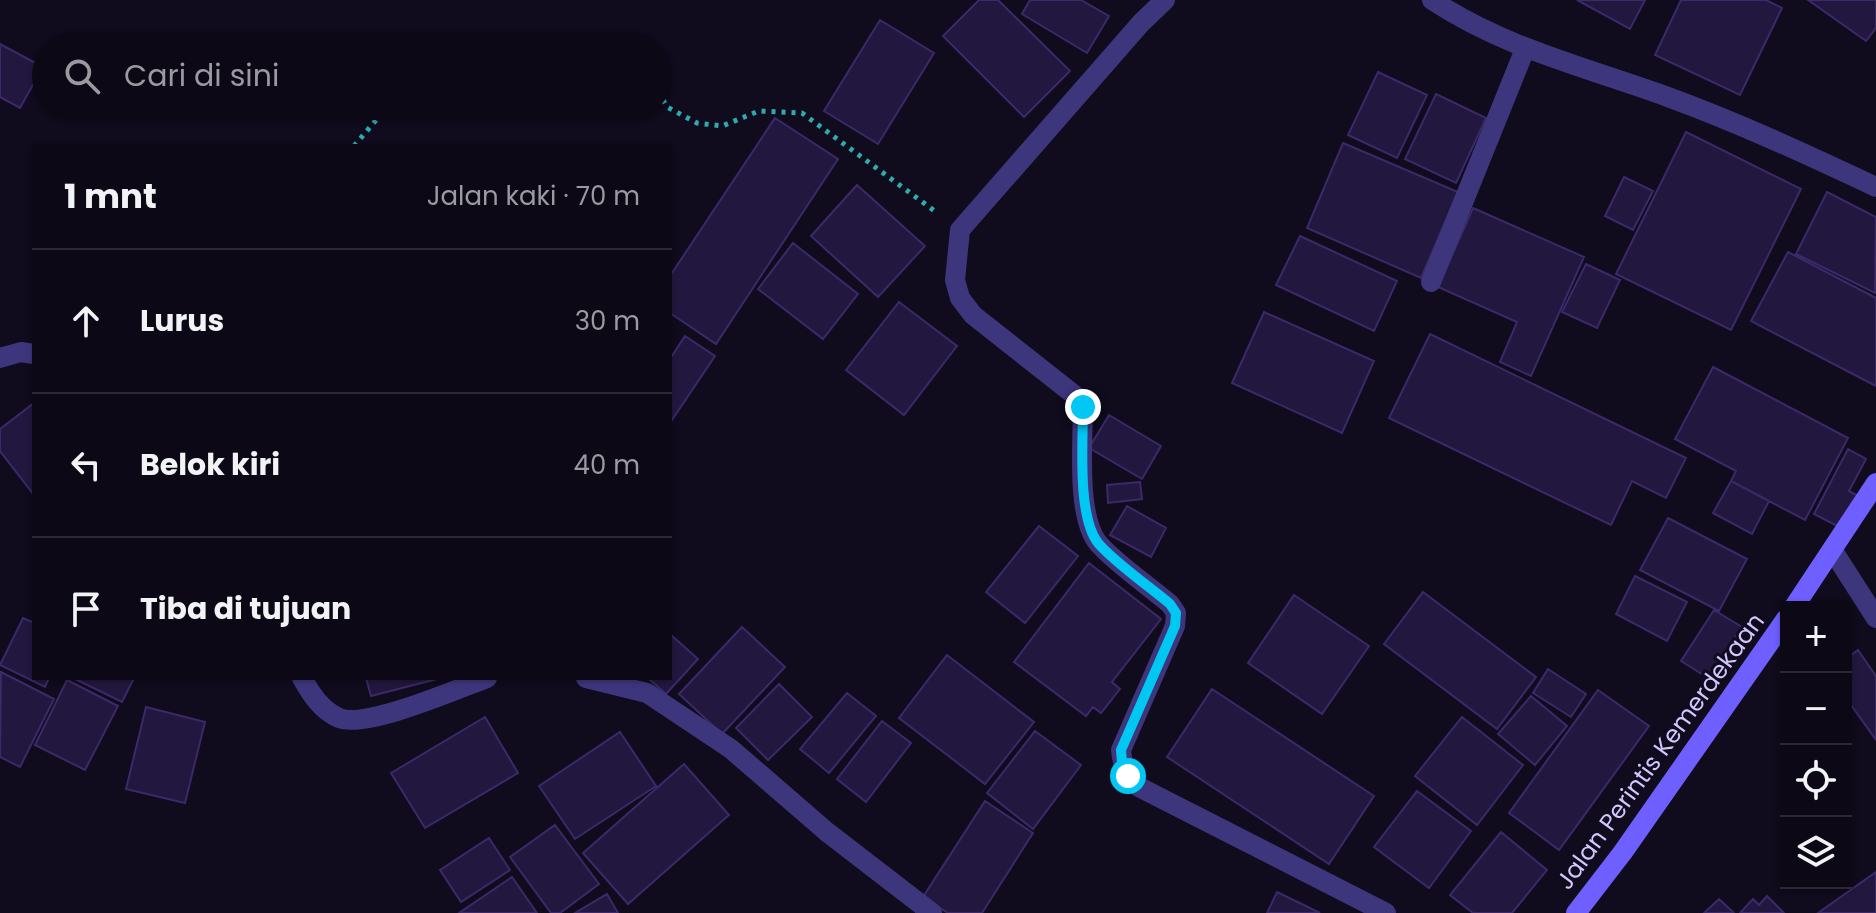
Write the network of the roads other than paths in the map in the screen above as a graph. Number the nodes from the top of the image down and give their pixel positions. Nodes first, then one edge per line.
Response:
1 (1165, 0) edge
2 (1432, 0) edge
3 (1525, 49) junction
4 (1876, 187) edge
5 (1431, 282) dead end
6 (32, 354) edge
7 (0, 358) edge
8 (1876, 483) edge
9 (1833, 551) junction
10 (1798, 601) edge
11 (1876, 618) edge
12 (1780, 628) edge
13 (303, 680) edge
14 (482, 680) edge
15 (594, 680) edge
16 (932, 913) edge
17 (1386, 913) edge
18 (1576, 913) edge

1 - 17 street
2 - 3 street
3 - 4 street
3 - 5 street
6 - 7 street
8 - 9 street, Jalan Perintis Kemerdekaan
9 - 10 street, Jalan Perintis Kemerdekaan
9 - 11 street
12 - 18 street, Jalan Perintis Kemerdekaan
13 - 14 street
15 - 16 street

